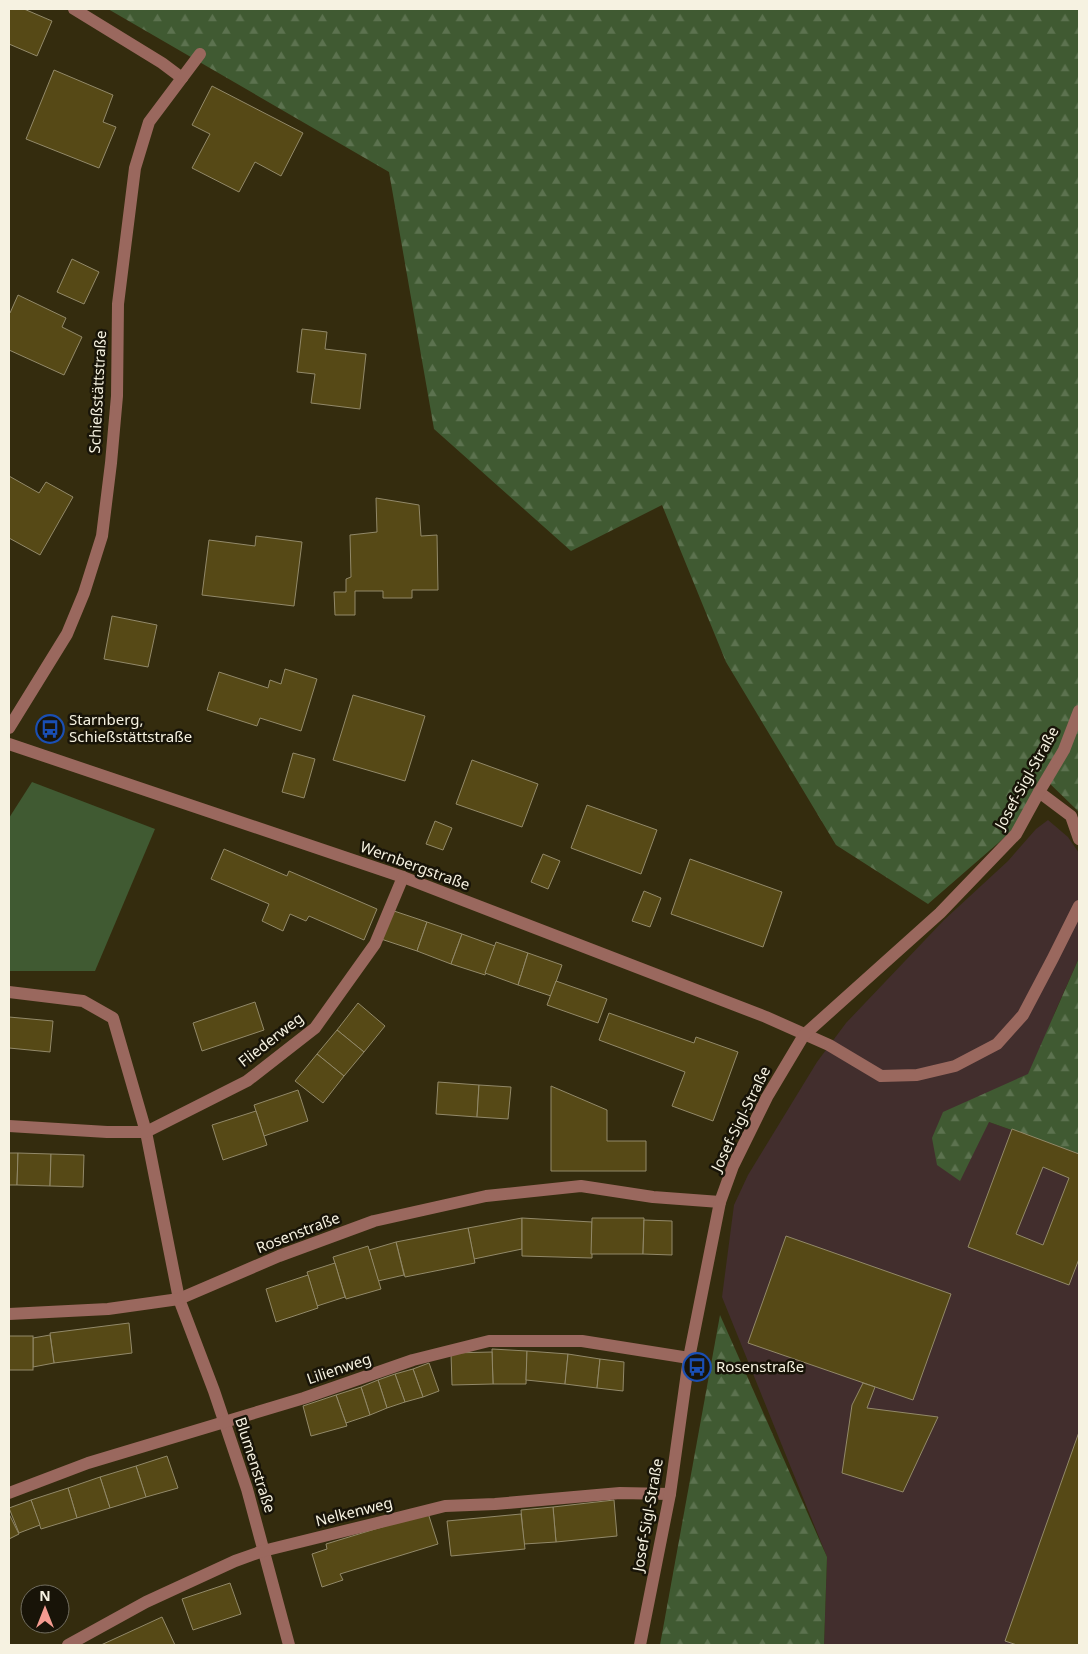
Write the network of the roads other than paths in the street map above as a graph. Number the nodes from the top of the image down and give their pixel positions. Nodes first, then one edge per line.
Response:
1 (74, 9) edge
2 (200, 54) dead end
3 (182, 78) junction
4 (1079, 710) edge
5 (9, 728) edge
6 (9, 744) edge
7 (1038, 792) junction
8 (1079, 839) edge
9 (403, 878) junction
10 (1079, 906) edge
11 (9, 992) edge
12 (804, 1035) junction
13 (9, 1126) edge
14 (146, 1132) junction
15 (720, 1202) junction
16 (179, 1298) junction
17 (9, 1314) edge
18 (689, 1358) junction
19 (224, 1423) junction
20 (9, 1493) edge
21 (670, 1494) junction
22 (263, 1552) junction
23 (68, 1645) edge
24 (289, 1645) edge
25 (640, 1645) edge

1 - 3 street
2 - 3 street, Schießstättstraße
3 - 5 street, Schießstättstraße
4 - 7 street, Josef-Sigl-Straße
6 - 9 street, Wernbergstraße
7 - 8 street
7 - 12 street, Josef-Sigl-Straße
9 - 12 street, Wernbergstraße
9 - 14 street, Fliederweg
10 - 12 street, Wernbergstraße
11 - 14 street
12 - 15 street, Josef-Sigl-Straße
13 - 14 street, Fliederweg
14 - 16 street
15 - 16 street, Rosenstraße
15 - 18 street, Josef-Sigl-Straße
16 - 17 street, Rosenstraße
16 - 19 street, Blumenstraße
18 - 19 street, Lilienweg
18 - 21 street, Josef-Sigl-Straße
19 - 20 street, Lilienweg
19 - 22 street, Blumenstraße
21 - 22 street, Nelkenweg
21 - 25 street, Josef-Sigl-Straße
22 - 23 street, Nelkenweg
22 - 24 street, Blumenstraße

